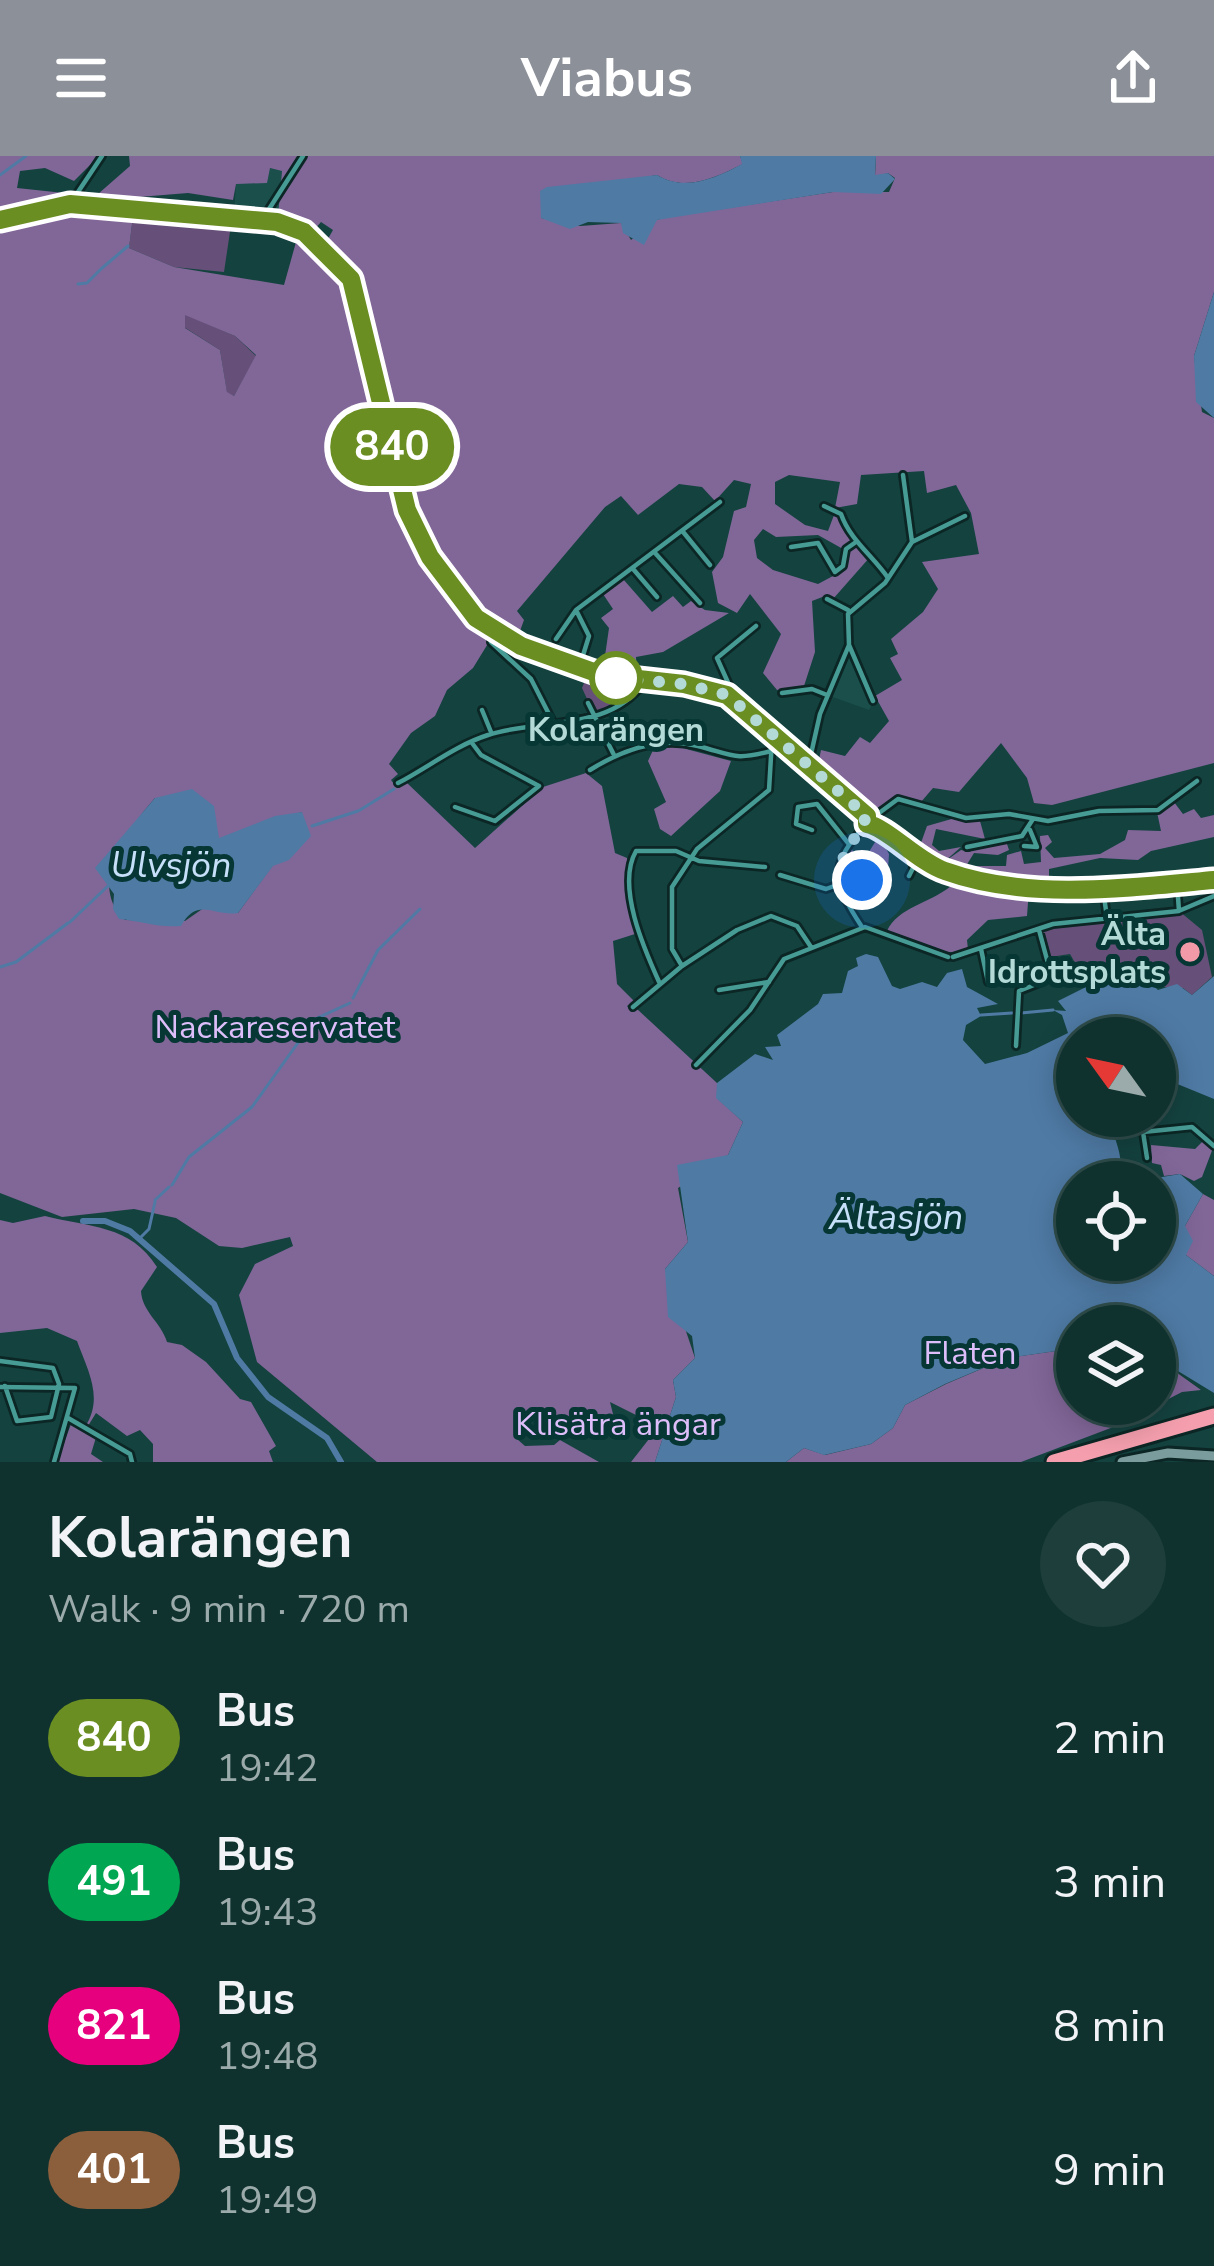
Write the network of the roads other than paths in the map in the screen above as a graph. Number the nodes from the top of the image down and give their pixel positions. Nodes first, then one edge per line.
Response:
1 (102, 156) edge
2 (303, 156) edge
3 (70, 204) junction
4 (0, 220) edge
5 (262, 220) junction
6 (903, 475) dead end
7 (720, 502) dead end
8 (824, 506) dead end
9 (965, 516) dead end
10 (683, 533) junction
11 (856, 542) junction
12 (912, 542) junction
13 (791, 547) dead end
14 (656, 554) junction
15 (710, 565) dead end
16 (633, 569) junction
17 (888, 578) junction
18 (657, 597) dead end
19 (826, 598) dead end
20 (700, 603) dead end
21 (576, 610) junction
22 (850, 611) junction
23 (756, 626) dead end
24 (556, 639) dead end
25 (491, 642) dead end
26 (849, 645) junction
27 (579, 667) junction
28 (644, 682) junction
29 (782, 693) dead end
30 (727, 695) junction
31 (827, 695) junction
32 (873, 701) dead end
33 (587, 703) dead end
34 (482, 710) dead end
35 (595, 718) junction
36 (553, 723) junction
37 (491, 734) junction
38 (776, 735) junction
39 (471, 741) junction
40 (771, 751) junction
41 (614, 755) junction
42 (809, 763) junction
43 (590, 770) dead end
44 (1197, 781) dead end
45 (398, 783) dead end
46 (549, 783) dead end
47 (539, 785) junction
48 (455, 808) dead end
49 (1033, 819) junction
50 (871, 820) junction
51 (812, 830) dead end
52 (1030, 830) junction
53 (848, 843) junction
54 (1024, 846) dead end
55 (967, 847) dead end
56 (692, 857) junction
57 (840, 864) junction
58 (914, 866) dead end
59 (765, 867) dead end
60 (780, 875) dead end
61 (838, 876) junction
62 (909, 877) dead end
63 (862, 880) dead end
64 (1214, 880) edge
65 (1177, 883) junction
66 (837, 885) junction
67 (853, 886) dead end
68 (1104, 896) dead end
69 (1214, 896) edge
70 (1179, 911) junction
71 (1106, 918) junction
72 (862, 927) junction
73 (1039, 929) junction
74 (811, 948) junction
75 (981, 949) junction
76 (682, 967) junction
77 (769, 982) junction
78 (988, 982) dead end
79 (660, 984) junction
80 (719, 990) dead end
81 (633, 1007) dead end
82 (1016, 1046) dead end
83 (696, 1065) dead end
84 (1214, 1146) edge
85 (1147, 1159) dead end
86 (0, 1361) edge
87 (59, 1384) junction
88 (2, 1387) edge
89 (68, 1418) junction
90 (1214, 1420) edge
91 (1214, 1458) edge
92 (54, 1462) edge
93 (132, 1462) edge
94 (1054, 1462) edge
95 (1076, 1462) edge
96 (1123, 1462) edge

1 - 3 street
2 - 5 street
3 - 4 main road
3 - 5 main road
5 - 27 main road
6 - 12 street
7 - 10 street
8 - 11 street
9 - 12 street
10 - 14 street
10 - 15 street
11 - 13 street
11 - 17 street
12 - 17 street
14 - 16 street
14 - 20 street
16 - 18 street
16 - 21 street
17 - 22 street
19 - 22 street
21 - 24 street
21 - 27 street
22 - 26 street
23 - 30 street
25 - 36 street
26 - 31 street
26 - 32 street
27 - 28 main road
28 - 30 main road
28 - 35 street
29 - 31 street
30 - 38 main road
31 - 42 street
33 - 35 street
34 - 37 street
35 - 36 street
35 - 41 street
36 - 37 street
37 - 39 street
38 - 40 street
38 - 42 main road
39 - 45 street
39 - 47 street
40 - 41 street
40 - 56 street
41 - 43 street
42 - 50 main road
44 - 49 street
46 - 47 street
47 - 48 street
49 - 50 street
49 - 52 street
50 - 53 street
50 - 65 main road
51 - 53 street
52 - 54 street
52 - 55 street
53 - 57 street
56 - 59 street
56 - 76 street
56 - 79 street
57 - 61 street
57 - 63 street
58 - 62 street
60 - 66 street
61 - 66 street
61 - 67 street
64 - 65 main road
65 - 70 street
66 - 72 street
68 - 71 street
69 - 70 street
70 - 71 street
71 - 73 street
72 - 74 street
72 - 75 street
73 - 75 street
73 - 82 street
74 - 76 street
74 - 77 street
75 - 78 street
76 - 79 street
77 - 80 street
77 - 83 street
79 - 81 street
84 - 85 street
86 - 87 street
87 - 88 street
87 - 88 street
87 - 89 street
89 - 92 street
89 - 93 street
90 - 94 highway
90 - 95 highway
91 - 96 main road

